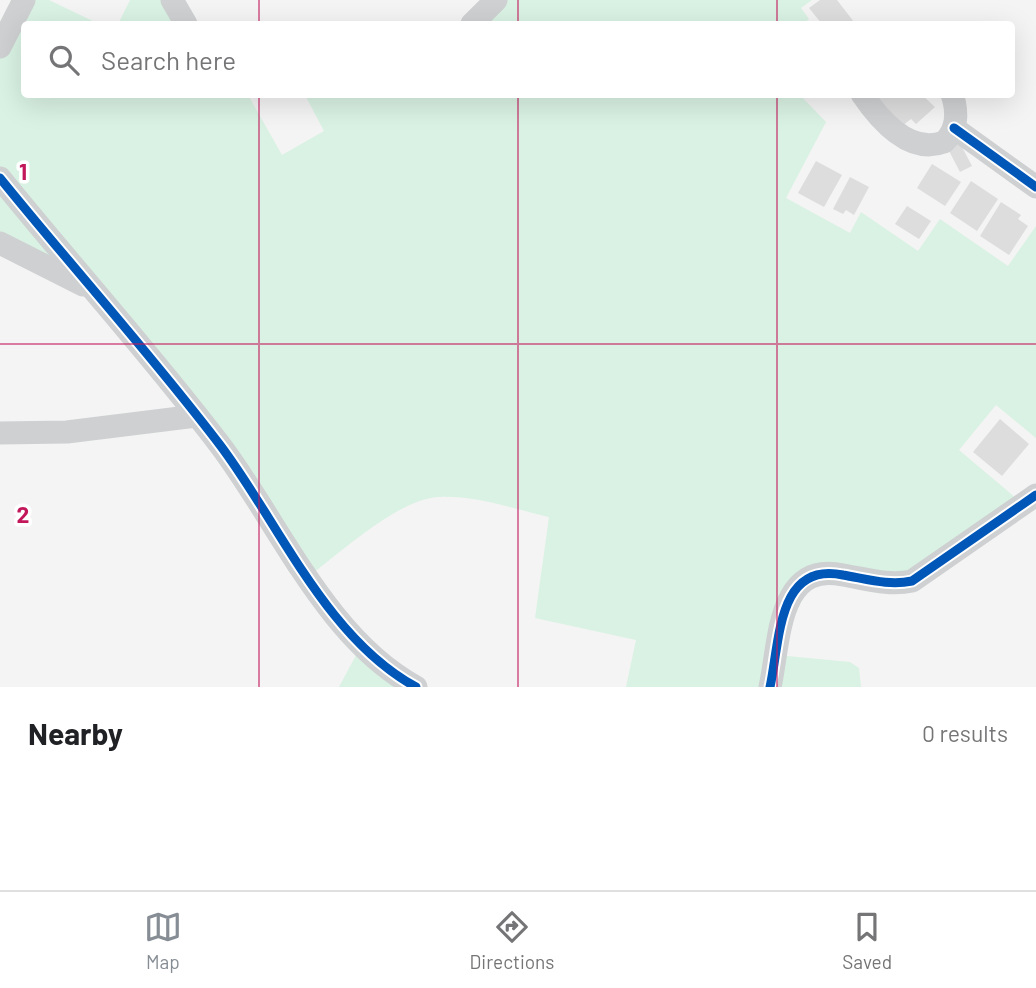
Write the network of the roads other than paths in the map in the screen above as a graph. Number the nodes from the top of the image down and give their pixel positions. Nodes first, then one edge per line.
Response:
1 (24, 0) edge
2 (172, 0) edge
3 (496, 0) edge
4 (184, 21) edge
5 (475, 21) edge
6 (0, 47) edge
7 (865, 98) edge
8 (953, 98) edge
9 (954, 128) junction
10 (0, 177) edge
11 (1036, 187) edge
12 (0, 243) edge
13 (92, 290) junction
14 (196, 415) junction
15 (0, 432) edge
16 (1036, 495) edge
17 (416, 687) edge
18 (770, 687) edge

1 - 6 street
2 - 4 street
3 - 5 street
7 - 9 street
8 - 9 street
9 - 11 street
10 - 13 street
12 - 13 street
13 - 14 street
14 - 15 street
14 - 17 street
16 - 18 street

